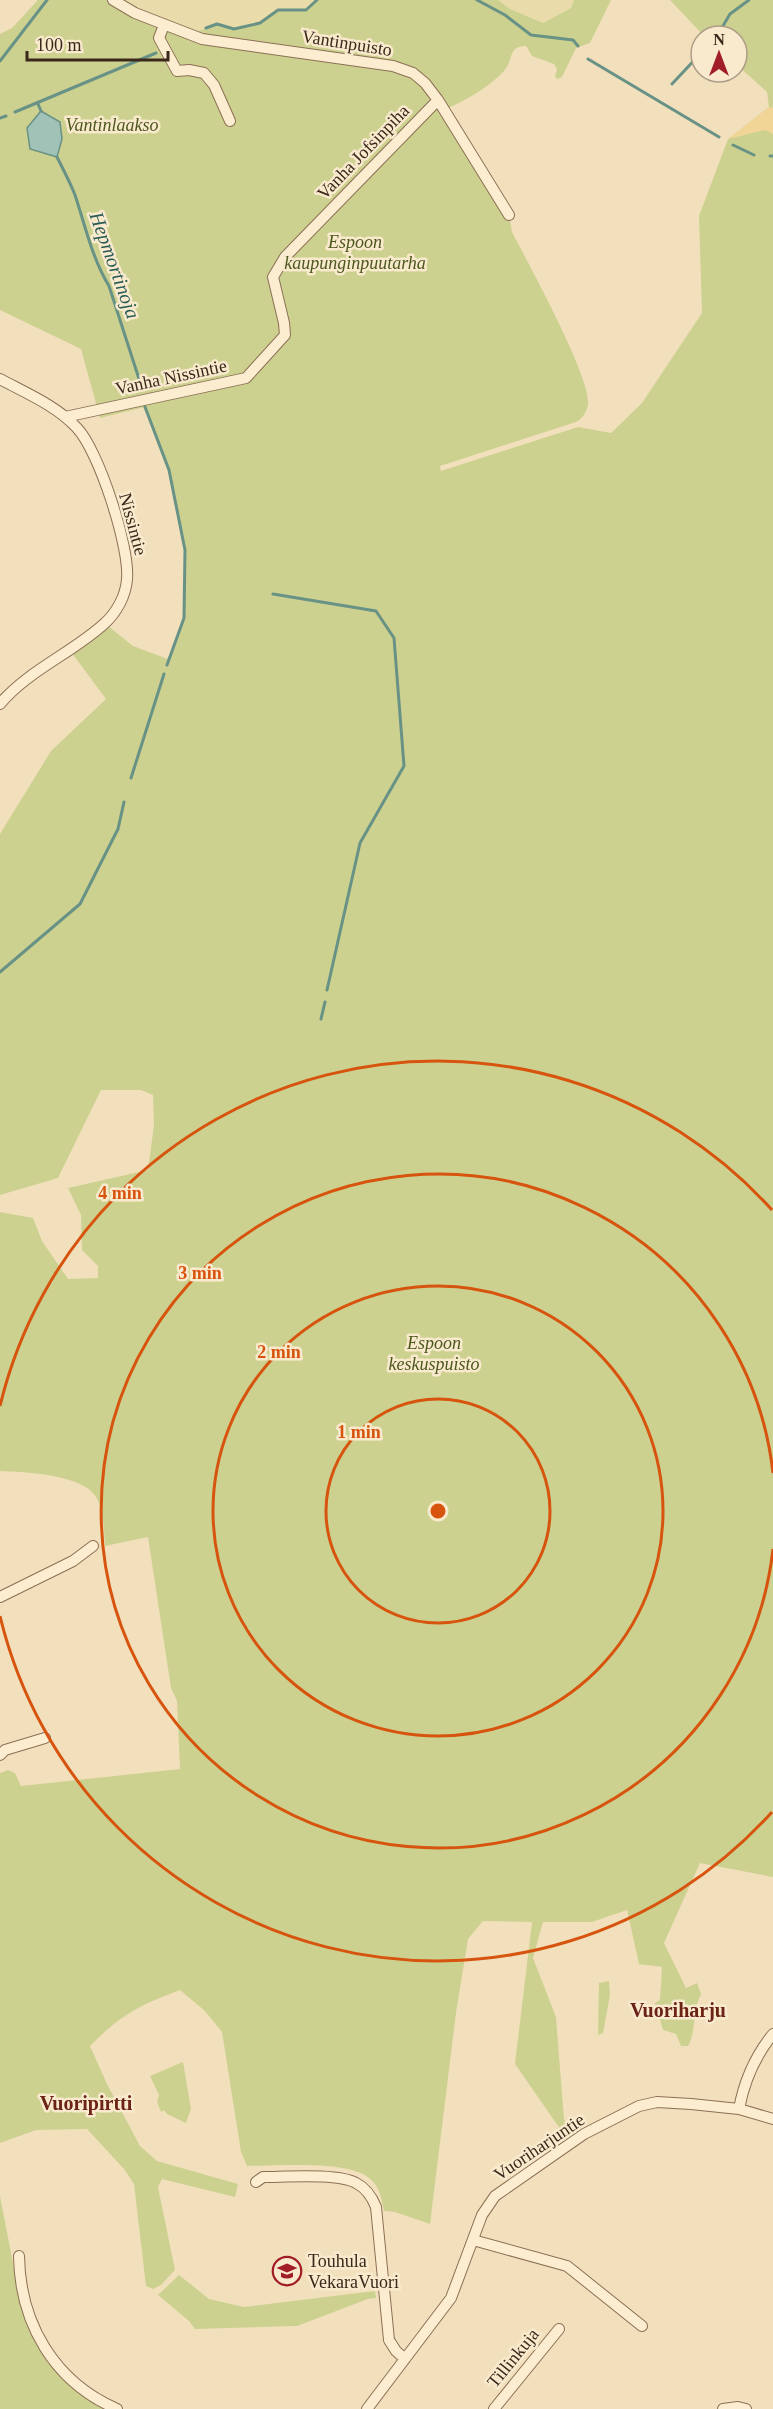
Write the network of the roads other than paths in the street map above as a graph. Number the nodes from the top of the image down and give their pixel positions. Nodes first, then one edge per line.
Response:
1 (113, 0) edge
2 (164, 25) junction
3 (438, 100) junction
4 (230, 121) dead end
5 (509, 215) dead end
6 (313, 227) joint
7 (0, 379) edge
8 (65, 417) junction
9 (0, 704) edge
10 (93, 1546) dead end
11 (0, 1597) edge
12 (45, 1738) dead end
13 (0, 1755) edge
14 (773, 2034) edge
15 (739, 2109) junction
16 (773, 2119) edge
17 (256, 2182) dead end
18 (472, 2240) junction
19 (19, 2256) dead end
20 (642, 2326) dead end
21 (559, 2329) dead end
22 (405, 2359) junction
23 (117, 2409) edge
24 (367, 2409) edge
25 (494, 2409) edge
26 (723, 2409) edge
27 (746, 2409) edge

1 - 2 street, Vantinpuisto
2 - 3 street, Vantinpuisto
2 - 4 street
3 - 5 street, Vantinpuisto
3 - 6 street, Vanha Jofsinpiha
6 - 8 street, Vanha Nissintie
7 - 8 street, Nissintie
8 - 9 street, Nissintie
10 - 11 street
12 - 13 street
14 - 15 street
15 - 16 street, Vuoriharjuntie
15 - 18 street, Vuoriharjuntie
17 - 22 street
18 - 20 street
18 - 22 street, Vuoriharjuntie
19 - 23 street
21 - 25 street, Tillinkuja
22 - 24 street, Vuoriharjuntie
26 - 27 street

